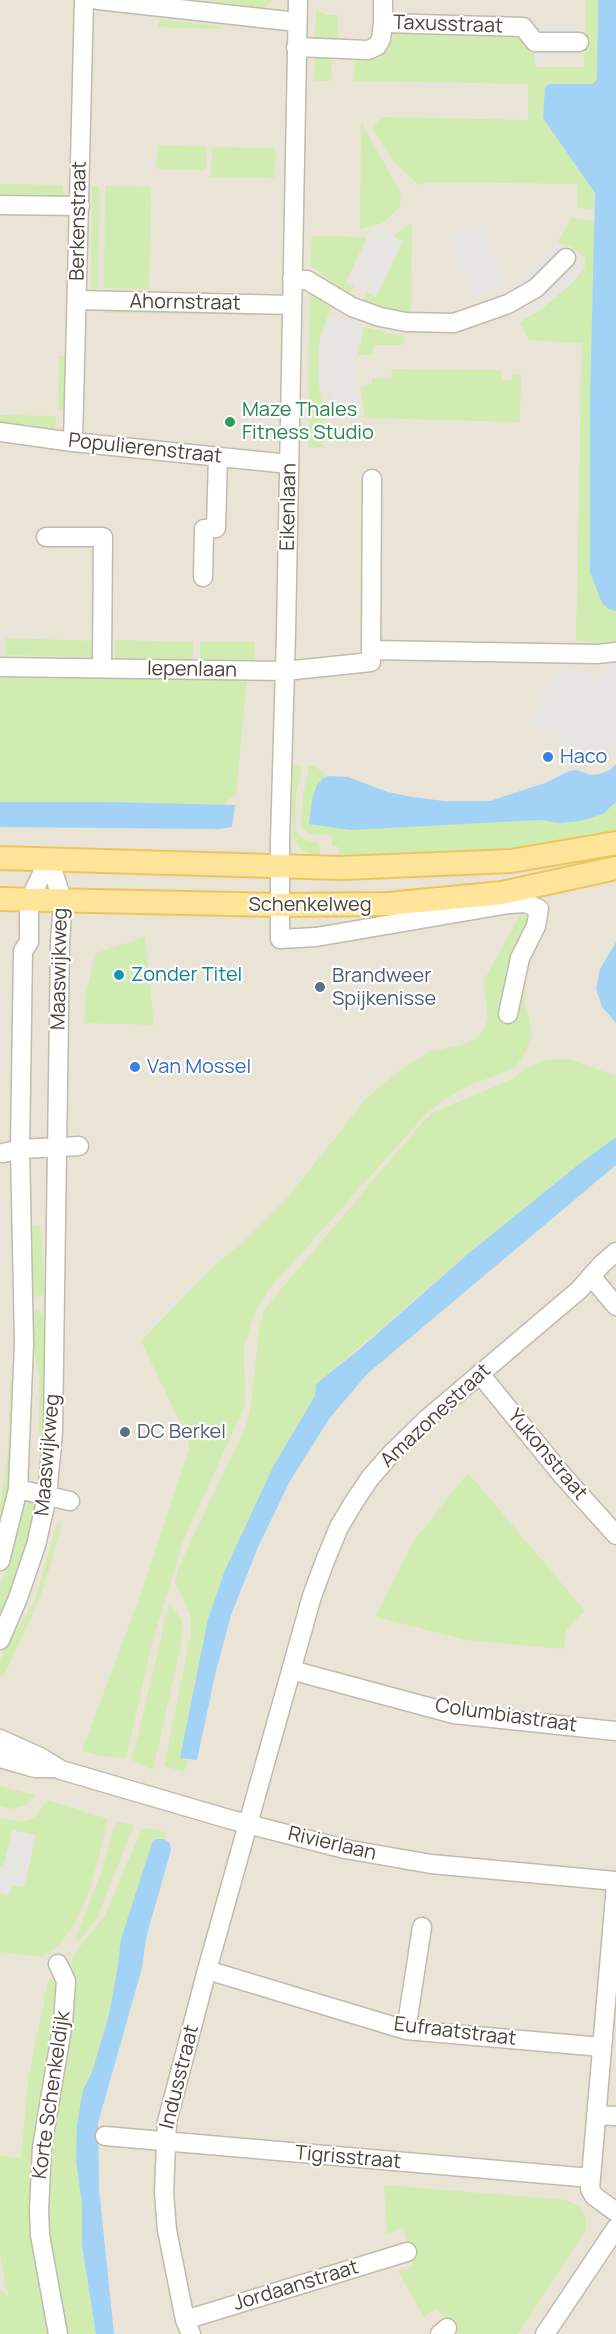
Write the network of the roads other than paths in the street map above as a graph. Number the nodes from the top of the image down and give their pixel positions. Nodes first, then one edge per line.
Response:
1 (84, 0) edge
2 (98, 0) edge
3 (297, 0) edge
4 (383, 0) edge
5 (297, 22) junction
6 (383, 23) junction
7 (579, 42) dead end
8 (296, 47) junction
9 (0, 205) edge
10 (80, 207) junction
11 (566, 258) dead end
12 (292, 280) junction
13 (77, 300) junction
14 (292, 305) junction
15 (0, 432) edge
16 (73, 442) junction
17 (218, 456) junction
18 (290, 464) junction
19 (372, 479) dead end
20 (46, 537) dead end
21 (203, 578) dead end
22 (371, 650) junction
23 (616, 652) edge
24 (0, 667) edge
25 (102, 668) junction
26 (285, 671) junction
27 (616, 843) edge
28 (0, 858) edge
29 (49, 859) junction
30 (280, 865) junction
31 (616, 868) edge
32 (0, 899) edge
33 (29, 901) junction
34 (63, 902) junction
35 (279, 905) junction
36 (280, 939) joint
37 (508, 1014) dead end
38 (58, 1146) junction
39 (79, 1146) dead end
40 (11, 1151) junction
41 (616, 1252) edge
42 (591, 1276) junction
43 (616, 1306) edge
44 (480, 1374) junction
45 (18, 1489) junction
46 (47, 1497) junction
47 (70, 1501) dead end
48 (616, 1535) edge
49 (0, 1561) edge
50 (0, 1640) edge
51 (291, 1671) junction
52 (616, 1731) edge
53 (0, 1739) edge
54 (0, 1758) edge
55 (55, 1768) junction
56 (249, 1824) junction
57 (616, 1883) edge
58 (422, 1927) dead end
59 (58, 1964) dead end
60 (207, 1970) junction
61 (406, 2030) junction
62 (602, 2047) junction
63 (596, 2115) junction
64 (616, 2116) edge
65 (105, 2136) dead end
66 (165, 2143) junction
67 (591, 2178) junction
68 (616, 2212) edge
69 (616, 2228) edge
70 (406, 2252) dead end
71 (188, 2327) edge
72 (58, 2334) edge
73 (545, 2334) edge

1 - 10 street, Berkenstraat
2 - 5 street
3 - 5 street, Eikenlaan
4 - 6 street, Taxusstraat
5 - 8 street, Eikenlaan
6 - 7 street, Taxusstraat
6 - 8 street, Taxusstraat
8 - 12 street, Eikenlaan
9 - 10 street
10 - 13 street, Berkenstraat
11 - 12 street
12 - 14 street, Eikenlaan
13 - 14 street, Ahornstraat
13 - 16 street, Berkenstraat
14 - 18 street, Eikenlaan
15 - 16 street, Populierenstraat
16 - 17 street, Populierenstraat
17 - 18 street, Populierenstraat
17 - 21 street
18 - 26 street, Eikenlaan
19 - 22 street
20 - 25 street
22 - 23 street
22 - 26 street, Iepenlaan
24 - 25 street, Iepenlaan
25 - 26 street, Iepenlaan
26 - 30 street, Eikenlaan
27 - 30 main road, Schenkelweg
28 - 29 main road, Schenkelweg
29 - 30 main road, Schenkelweg
29 - 33 street, Maaswijkweg
29 - 34 street, Maaswijkweg
30 - 35 street, Eikenlaan
31 - 35 main road, Schenkelweg
32 - 33 main road, Schenkelweg
33 - 34 main road, Schenkelweg
33 - 40 street, Maaswijkweg
34 - 35 main road, Schenkelweg
34 - 38 street, Maaswijkweg
35 - 36 street, Eikenlaan
36 - 37 street, Schenkelweg
38 - 39 street
38 - 40 street
38 - 46 street, Maaswijkweg
40 - 45 street, Maaswijkweg
41 - 42 street, Amazonestraat
42 - 43 street
42 - 44 street, Amazonestraat
44 - 48 street, Yukonstraat
44 - 51 street, Amazonestraat
45 - 46 street
45 - 49 street, Maaswijkweg
46 - 47 street
46 - 50 street, Maaswijkweg
51 - 52 street, Columbiastraat
51 - 56 street, Amazonestraat
53 - 55 street, Rivierlaan
54 - 55 street, Rivierlaan
55 - 56 street, Rivierlaan
56 - 57 street, Rivierlaan
56 - 60 street, Indusstraat
57 - 62 street
58 - 61 street
59 - 72 street, Korte Schenkeldijk
60 - 61 street, Eufraatstraat
60 - 66 street, Indusstraat
61 - 62 street, Eufraatstraat
62 - 63 street
63 - 64 street
63 - 67 street
65 - 66 street, Tigrisstraat
66 - 67 street, Tigrisstraat
66 - 71 street, Indusstraat
67 - 68 street
69 - 73 street
70 - 71 street, Jordaanstraat

